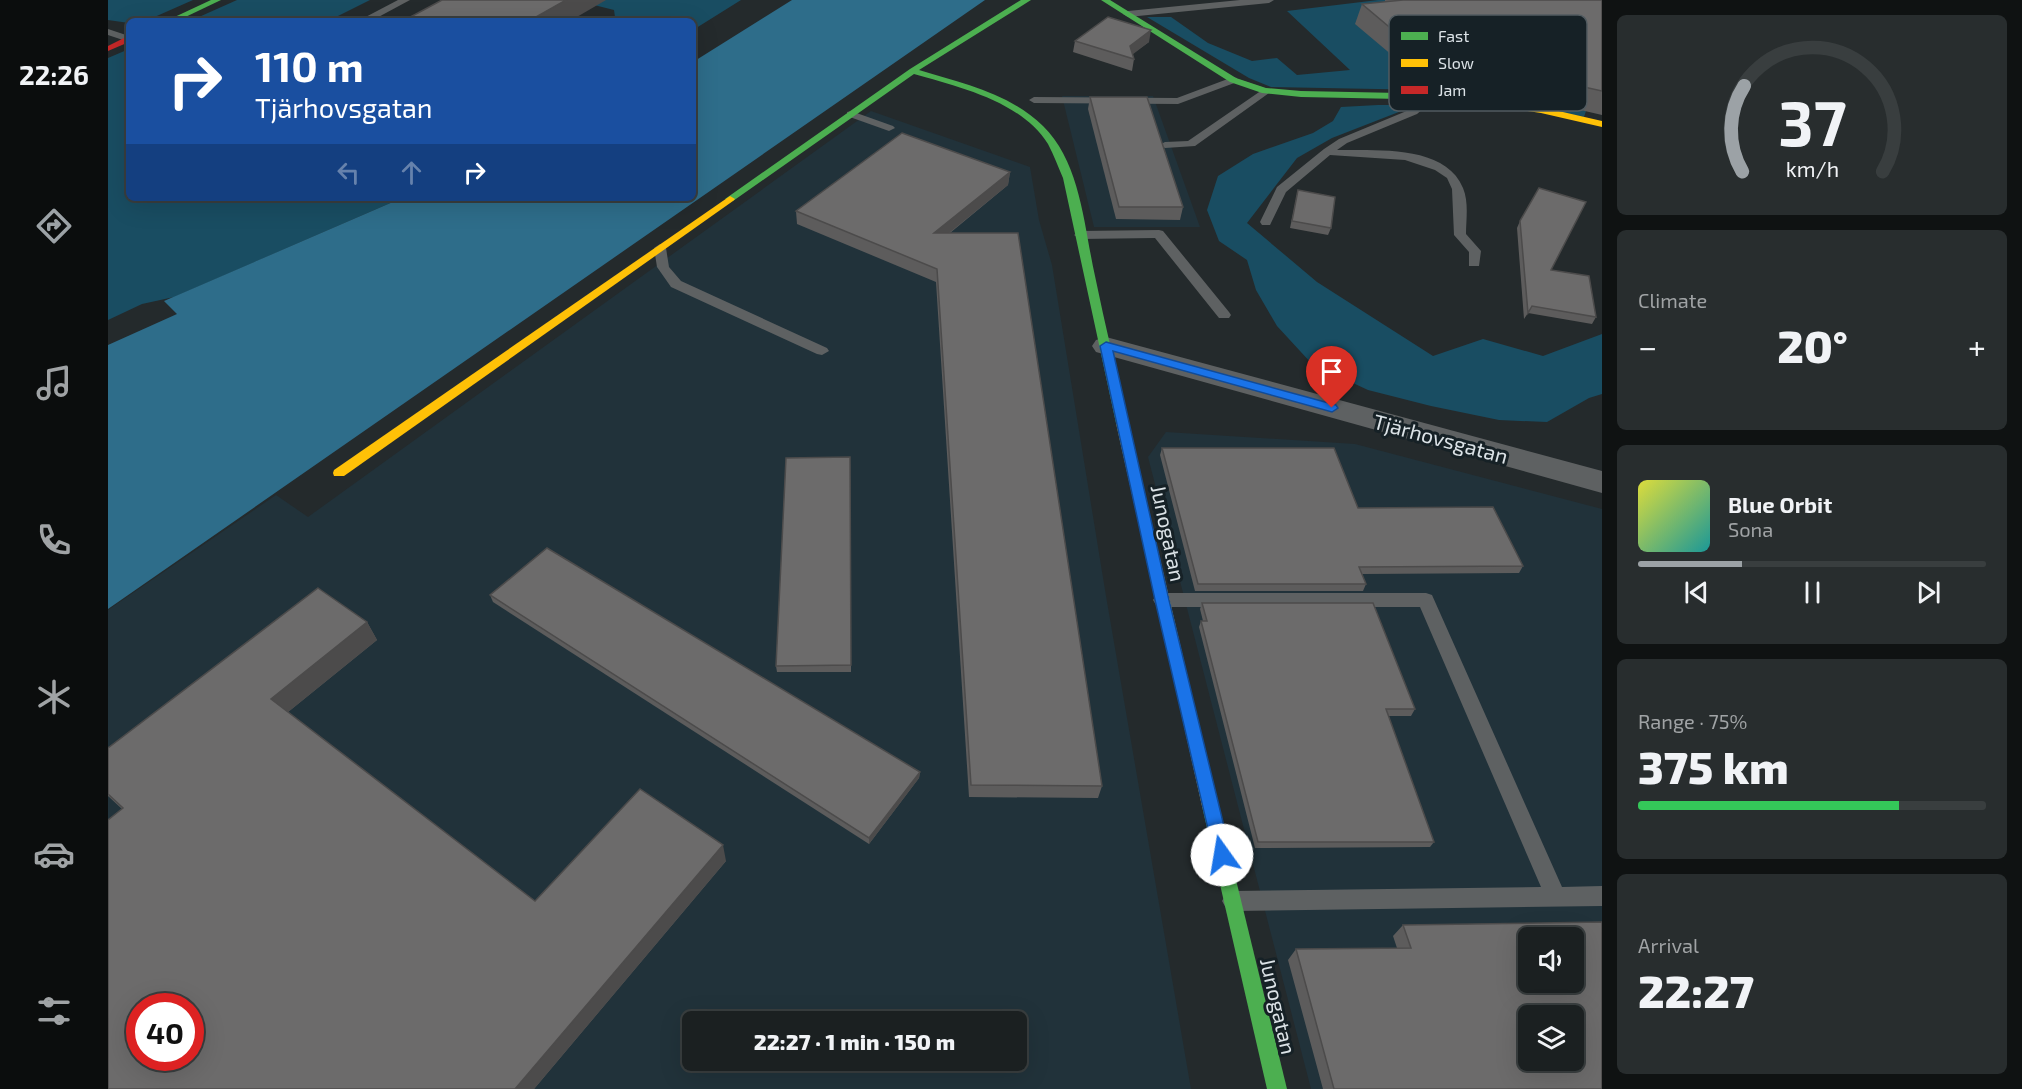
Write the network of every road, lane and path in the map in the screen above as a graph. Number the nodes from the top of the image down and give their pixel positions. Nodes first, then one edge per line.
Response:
1 (217, 0) edge
2 (405, 0) edge
3 (1027, 0) edge
4 (1105, 0) edge
5 (1269, 0) edge
6 (1128, 14) junction
7 (177, 18) edge
8 (369, 18) edge
9 (108, 32) edge
10 (126, 38) edge
11 (126, 40) edge
12 (108, 49) edge
13 (913, 71) junction
14 (1233, 80) junction
15 (1040, 86) dead end
16 (1265, 91) junction
17 (1389, 95) edge
18 (1034, 100) junction
19 (1014, 109) junction
20 (1414, 111) edge
21 (1539, 111) edge
22 (851, 114) junction
23 (1602, 124) edge
24 (889, 128) dead end
25 (1165, 145) edge
26 (1329, 151) junction
27 (1266, 222) dead end
28 (1080, 235) junction
29 (660, 248) junction
30 (1474, 263) dead end
31 (1224, 315) dead end
32 (1106, 346) junction
33 (822, 351) dead end
34 (339, 473) dead end
35 (1602, 483) edge
36 (1162, 600) junction
37 (1602, 896) edge
38 (1556, 897) junction
39 (1233, 901) junction
40 (1277, 1089) edge

1 - 7 street
2 - 8 lane
3 - 13 street
4 - 6 street
5 - 6 lane
6 - 14 street
9 - 10 lane
11 - 12 street
13 - 19 street, Junogatan
13 - 22 street
14 - 16 street
14 - 18 lane
15 - 18 lane
16 - 17 street
16 - 25 lane
18 - 19 lane
19 - 28 street, Junogatan
20 - 26 lane
21 - 23 street
22 - 24 lane
22 - 29 street
26 - 27 lane
26 - 30 lane
28 - 31 lane
28 - 32 street, Junogatan
29 - 33 lane
29 - 34 street
32 - 35 street, Tjärhovsgatan
32 - 36 street, Junogatan
36 - 38 lane
36 - 39 street, Junogatan
37 - 38 lane
38 - 39 lane
39 - 40 street, Junogatan

